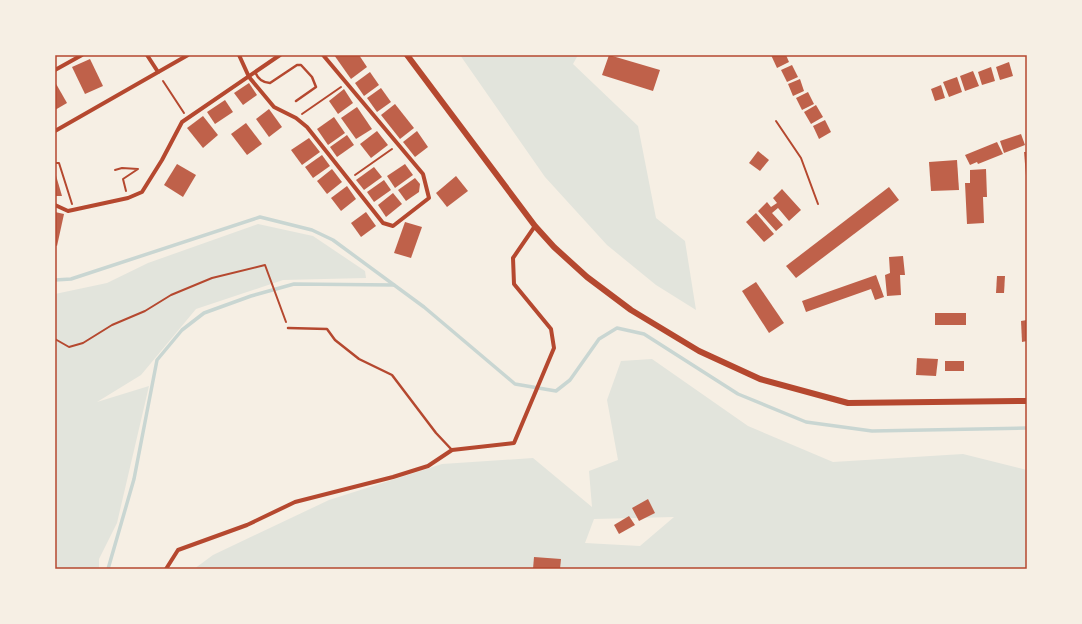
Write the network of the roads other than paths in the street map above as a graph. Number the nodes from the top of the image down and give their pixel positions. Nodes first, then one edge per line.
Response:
1 (69, 55) edge
2 (82, 55) edge
3 (147, 55) edge
4 (188, 55) edge
5 (239, 55) edge
6 (280, 55) edge
7 (324, 55) edge
8 (407, 55) edge
9 (72, 60) junction
10 (55, 70) edge
11 (158, 72) junction
12 (255, 72) junction
13 (249, 77) junction
14 (296, 101) dead end
15 (55, 131) edge
16 (55, 205) edge
17 (535, 226) junction
18 (288, 328) road end
19 (1027, 401) edge
20 (452, 450) junction
21 (166, 569) edge

1 - 9 street
2 - 9 street
3 - 11 street
4 - 11 street
5 - 13 street
6 - 12 street
7 - 13 street
8 - 17 main road
9 - 10 street
11 - 15 street
12 - 13 street
12 - 14 lane
13 - 16 street
17 - 19 main road
17 - 20 street
18 - 20 lane
20 - 21 street

